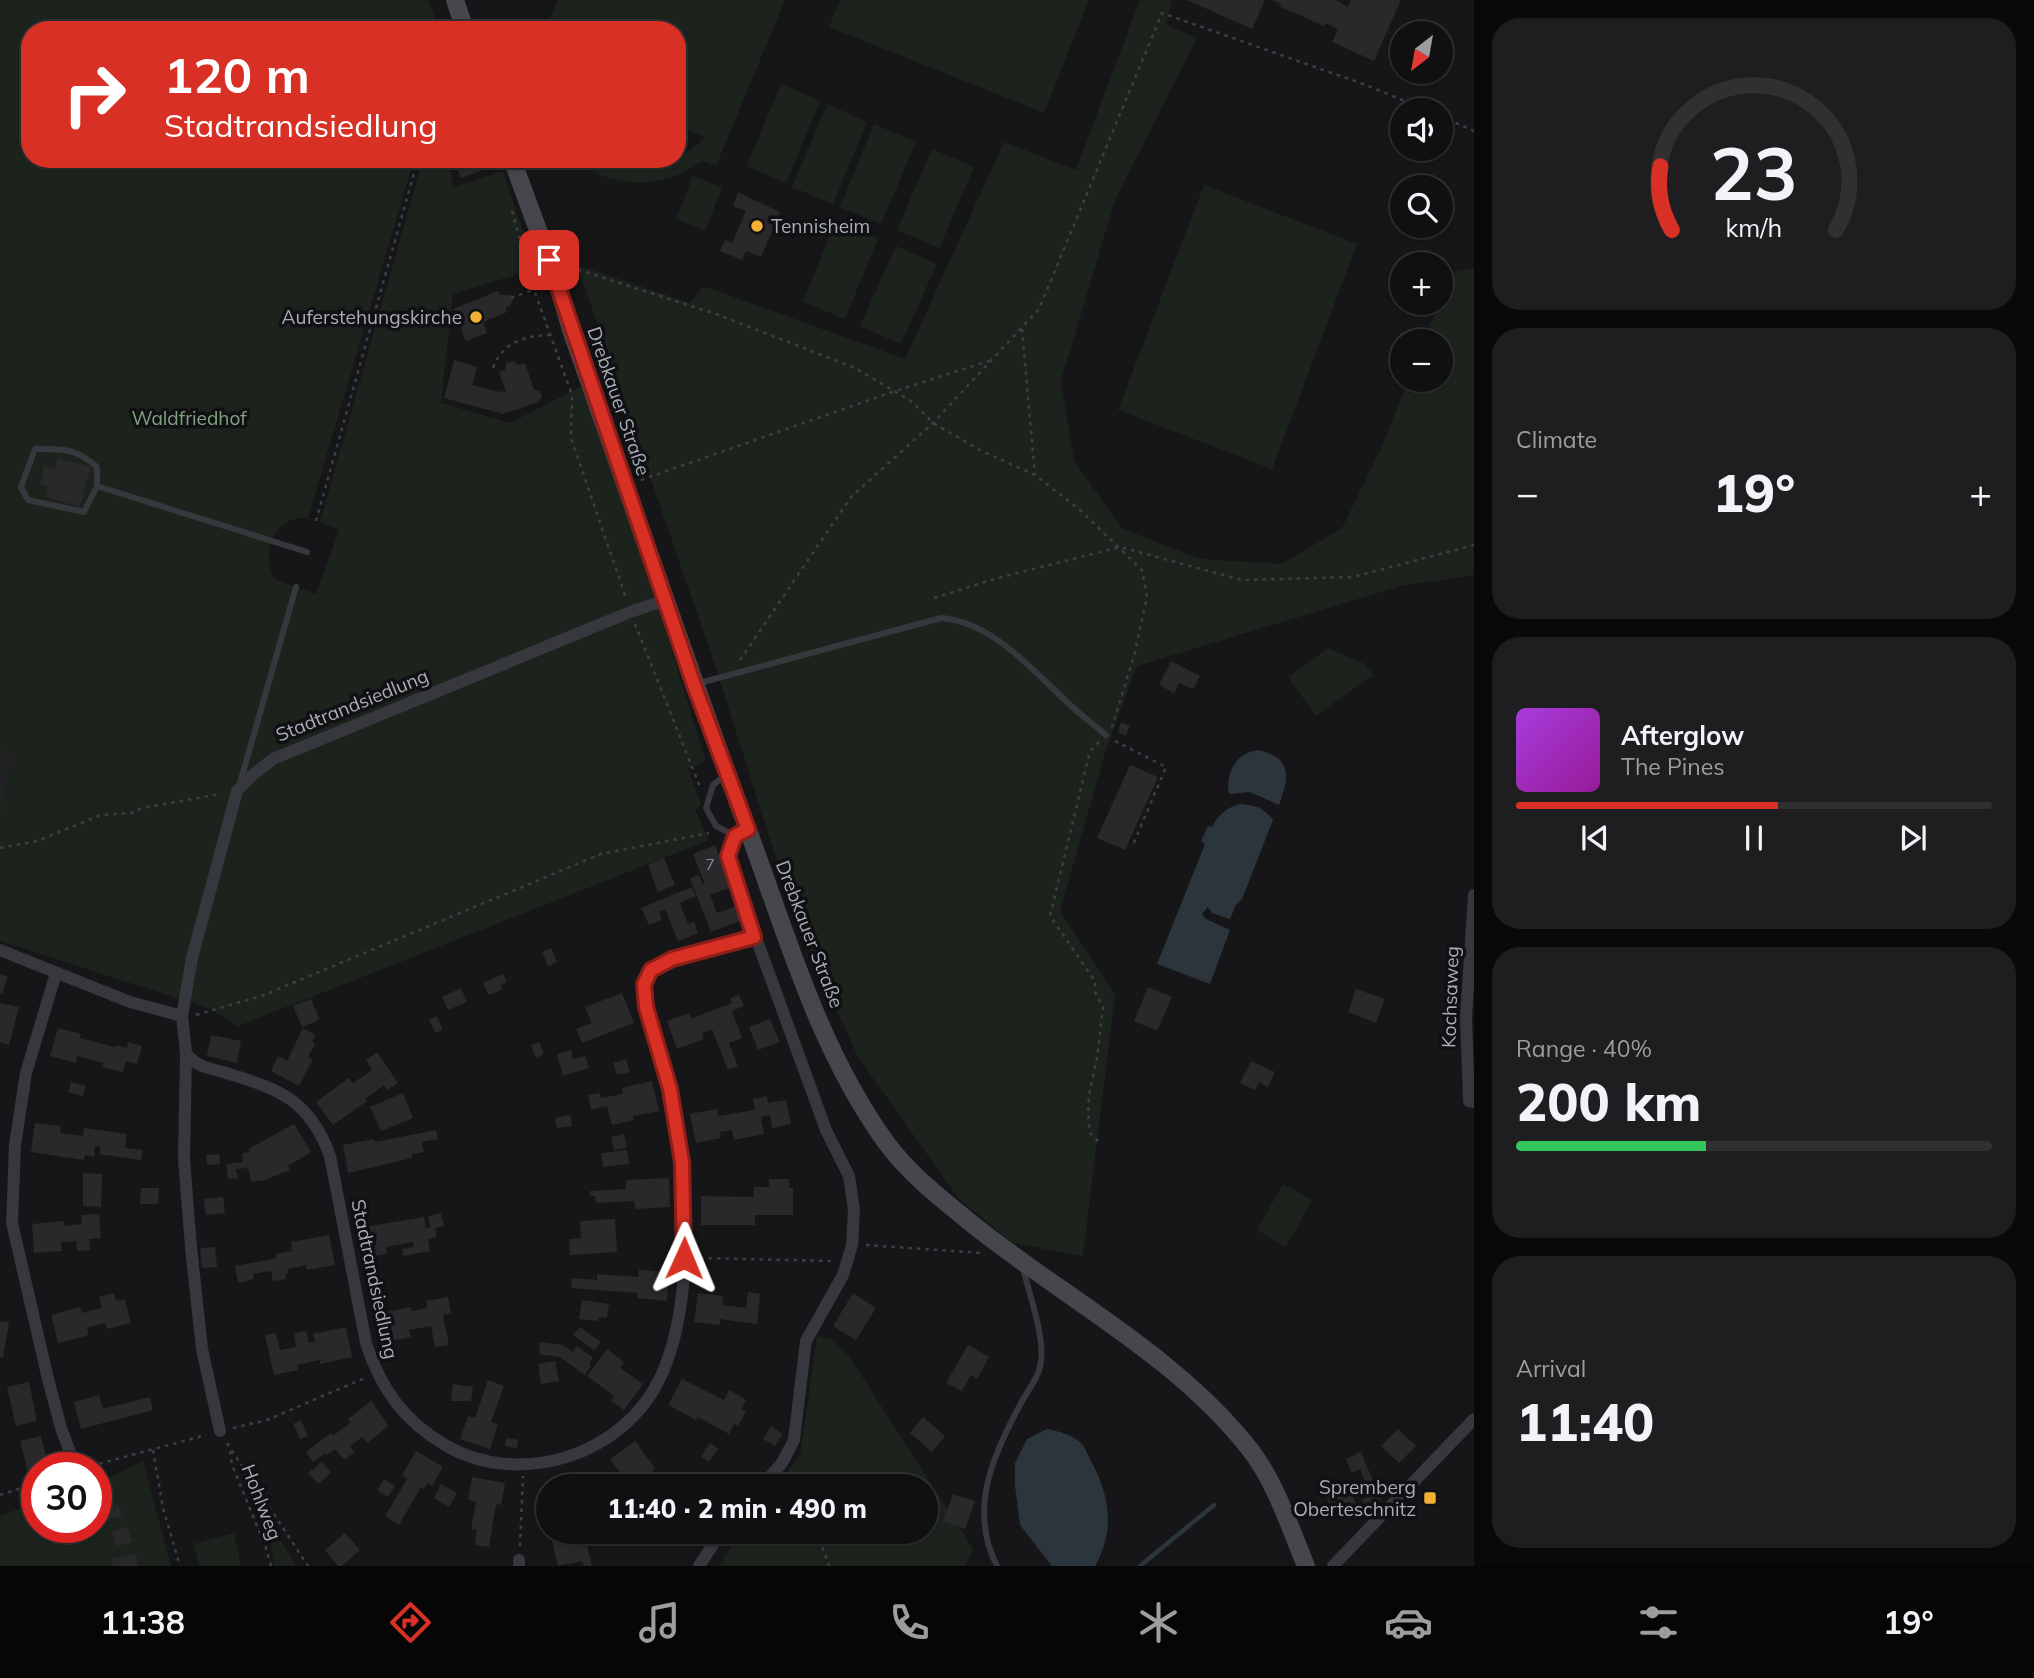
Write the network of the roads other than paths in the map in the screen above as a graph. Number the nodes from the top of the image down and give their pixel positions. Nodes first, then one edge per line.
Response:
1 (455, 0) edge
2 (462, 21) edge
3 (515, 168) edge
4 (97, 486) junction
5 (307, 552) dead end
6 (296, 587) dead end
7 (666, 600) junction
8 (694, 685) junction
9 (1106, 736) road end
10 (727, 775) junction
11 (237, 791) junction
12 (735, 832) junction
13 (1474, 895) edge
14 (754, 937) junction
15 (0, 950) edge
16 (56, 973) junction
17 (182, 1018) junction
18 (186, 1052) junction
19 (1472, 1102) edge
20 (1021, 1263) junction
21 (1474, 1419) edge
22 (220, 1431) road end
23 (70, 1452) edge
24 (772, 1474) edge
25 (713, 1544) edge
26 (699, 1566) edge
27 (997, 1566) edge
28 (1306, 1566) edge
29 (1332, 1566) edge

1 - 2 street
3 - 7 street, Drebkauer Straße
4 - 4 lane
4 - 5 lane
6 - 11 lane
7 - 8 street, Drebkauer Straße
7 - 11 street, Stadtrandsiedlung
8 - 9 lane
8 - 10 street, Drebkauer Straße
10 - 12 street, Drebkauer Straße
10 - 12 lane
11 - 17 street
12 - 14 street
12 - 20 street, Drebkauer Straße
13 - 19 street, Kochsaweg
14 - 18 street, Stadtrandsiedlung
14 - 24 street
15 - 16 street
16 - 17 street
16 - 23 street
17 - 18 street
18 - 22 street
20 - 27 lane
20 - 28 street, Drebkauer Straße
21 - 29 street
25 - 26 street

